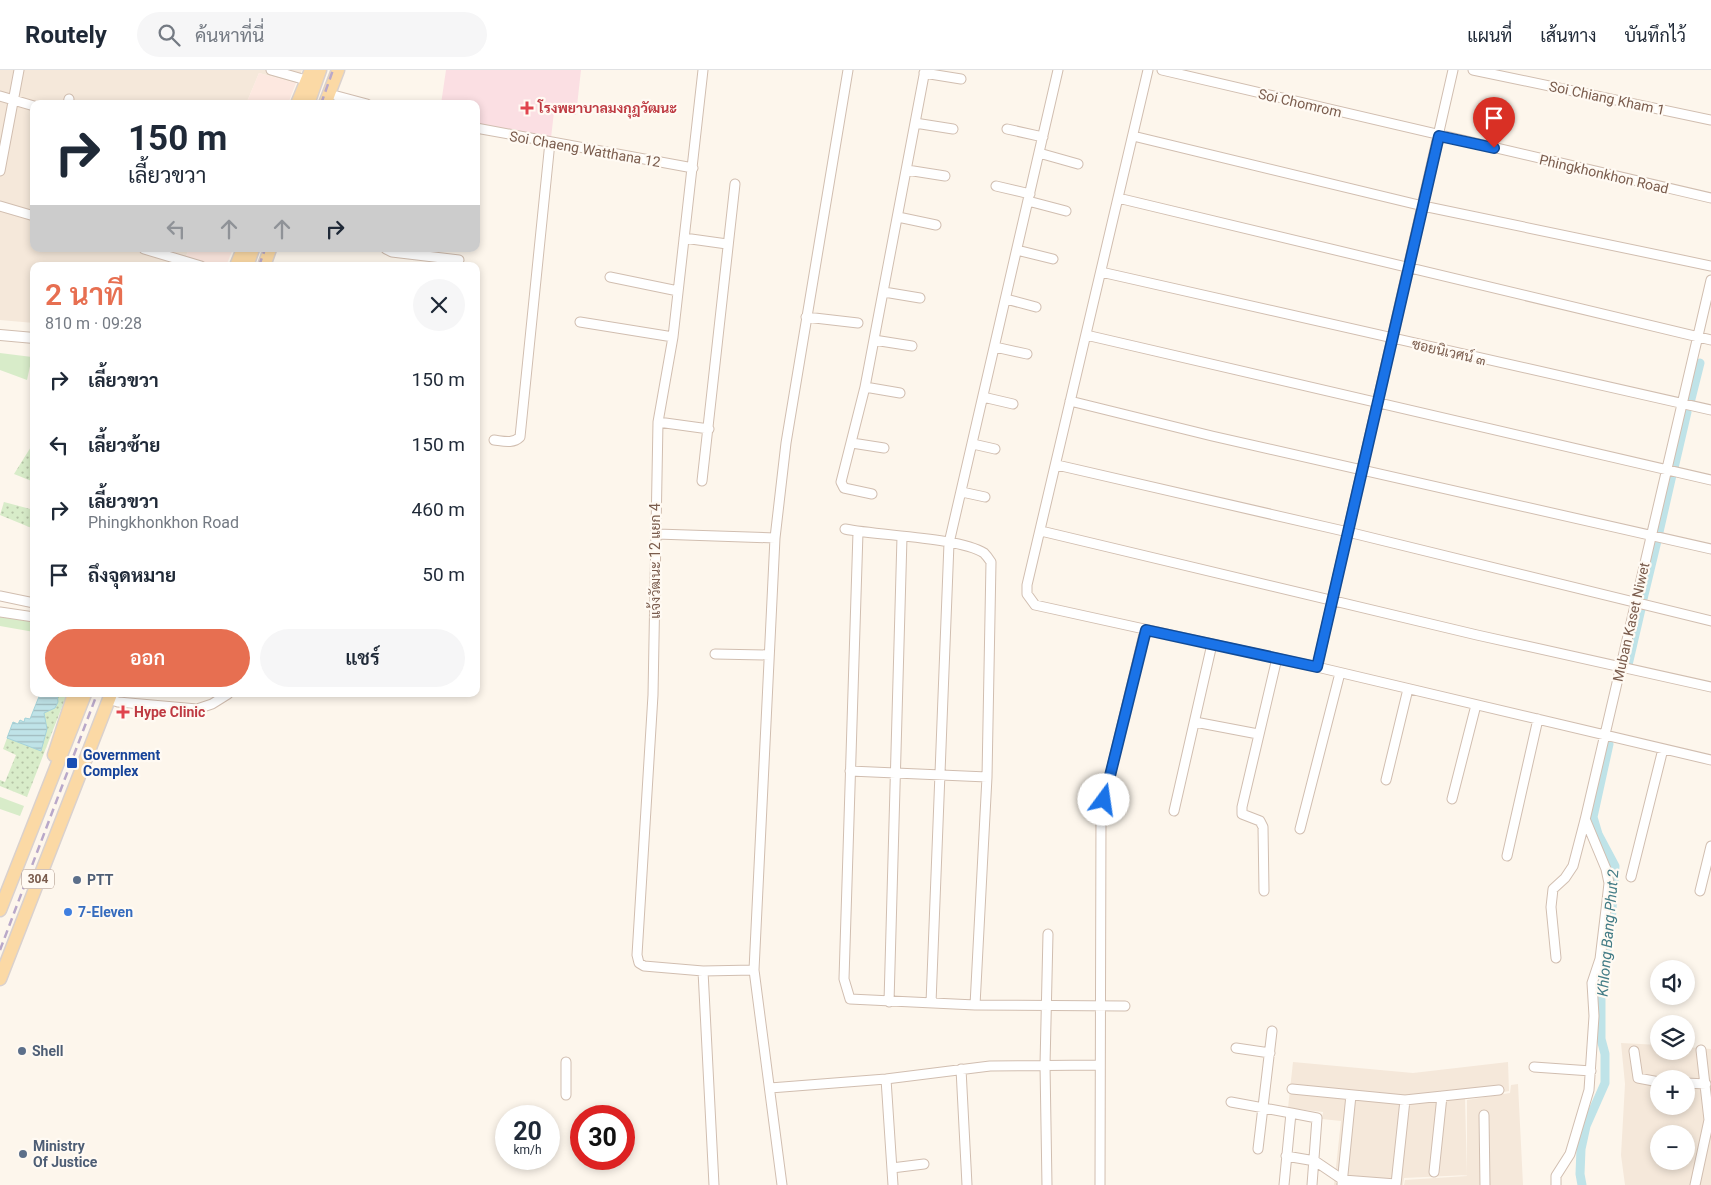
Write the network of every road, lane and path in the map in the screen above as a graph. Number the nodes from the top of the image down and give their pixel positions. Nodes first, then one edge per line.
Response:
1 (19, 70) edge
2 (271, 70) edge
3 (320, 70) edge
4 (338, 70) edge
5 (347, 70) edge
6 (703, 70) edge
7 (848, 70) edge
8 (1058, 70) edge
9 (1148, 70) edge
10 (1162, 70) edge
11 (1453, 70) edge
12 (1473, 70) edge
13 (925, 72) edge
14 (308, 75) edge
15 (961, 79) dead end
16 (0, 96) edge
17 (12, 100) junction
18 (299, 100) edge
19 (309, 100) edge
20 (327, 100) edge
21 (336, 100) edge
22 (30, 105) edge
23 (1711, 120) edge
24 (916, 123) junction
25 (480, 129) edge
26 (953, 129) dead end
27 (1007, 129) dead end
28 (1133, 136) junction
29 (1439, 136) junction
30 (1042, 137) junction
31 (550, 142) junction
32 (1039, 153) junction
33 (1078, 164) dead end
34 (693, 168) junction
35 (907, 170) junction
36 (0, 171) edge
37 (945, 176) dead end
38 (735, 184) dead end
39 (996, 186) dead end
40 (1029, 197) junction
41 (1118, 198) junction
42 (1711, 198) edge
43 (0, 206) edge
44 (1423, 206) junction
45 (1066, 211) dead end
46 (30, 215) edge
47 (898, 217) junction
48 (936, 225) dead end
49 (684, 238) junction
50 (726, 244) junction
51 (1017, 250) junction
52 (154, 252) edge
53 (392, 252) edge
54 (1053, 259) dead end
55 (459, 260) dead end
56 (188, 262) edge
57 (1711, 266) edge
58 (1408, 269) junction
59 (1100, 272) junction
60 (610, 277) dead end
61 (1711, 280) edge
62 (678, 291) junction
63 (884, 292) junction
64 (920, 298) dead end
65 (1006, 299) junction
66 (1036, 307) dead end
67 (806, 316) junction
68 (580, 322) dead end
69 (858, 323) dead end
70 (0, 335) edge
71 (1086, 335) junction
72 (673, 337) junction
73 (1698, 337) junction
74 (30, 338) edge
75 (1392, 339) junction
76 (874, 340) junction
77 (1711, 340) edge
78 (912, 346) dead end
79 (995, 347) junction
80 (1027, 354) dead end
81 (865, 387) junction
82 (900, 393) dead end
83 (983, 397) junction
84 (1070, 401) junction
85 (1014, 404) dead end
86 (1377, 404) junction
87 (1682, 404) junction
88 (1711, 410) edge
89 (658, 422) junction
90 (709, 429) junction
91 (494, 440) dead end
92 (852, 443) junction
93 (973, 444) junction
94 (884, 448) dead end
95 (995, 449) dead end
96 (1057, 465) junction
97 (1361, 469) junction
98 (1666, 469) junction
99 (1711, 480) edge
100 (702, 481) dead end
101 (962, 492) junction
102 (872, 494) dead end
103 (985, 497) dead end
104 (845, 529) dead end
105 (1041, 531) junction
106 (858, 532) junction
107 (1348, 532) junction
108 (658, 534) junction
109 (1651, 534) junction
110 (902, 537) junction
111 (775, 538) junction
112 (949, 543) junction
113 (1711, 549) edge
114 (0, 596) edge
115 (1331, 599) junction
116 (30, 602) edge
117 (1634, 603) junction
118 (0, 612) edge
119 (30, 616) edge
120 (1711, 621) edge
121 (1146, 630) junction
122 (1212, 644) junction
123 (715, 654) dead end
124 (770, 655) junction
125 (1276, 658) junction
126 (1620, 666) junction
127 (1317, 667) junction
128 (1340, 673) junction
129 (1711, 688) edge
130 (1408, 689) junction
131 (73, 697) edge
132 (84, 697) edge
133 (107, 697) edge
134 (109, 697) edge
135 (223, 697) edge
136 (1476, 705) junction
137 (1538, 719) junction
138 (1195, 722) junction
139 (1258, 734) junction
140 (1606, 735) junction
141 (1664, 749) junction
142 (1711, 760) edge
143 (850, 771) junction
144 (894, 773) junction
145 (52, 775) junction
146 (940, 776) junction
147 (987, 777) junction
148 (1386, 780) dead end
149 (1452, 799) dead end
150 (1104, 800) dead end
151 (1101, 811) dead end
152 (1174, 811) dead end
153 (1586, 820) junction
154 (1300, 829) dead end
155 (1711, 846) edge
156 (1507, 856) dead end
157 (1631, 877) dead end
158 (1264, 891) dead end
159 (1700, 891) dead end
160 (0, 910) edge
161 (1048, 934) dead end
162 (1556, 958) dead end
163 (754, 970) junction
164 (703, 971) junction
165 (0, 979) edge
166 (889, 1002) junction
167 (932, 1003) junction
168 (975, 1005) junction
169 (1047, 1005) junction
170 (1100, 1006) junction
171 (1125, 1006) dead end
172 (1272, 1031) dead end
173 (1236, 1048) dead end
174 (1701, 1050) dead end
175 (1634, 1051) dead end
176 (1270, 1053) junction
177 (566, 1062) dead end
178 (1045, 1065) junction
179 (1100, 1066) junction
180 (1534, 1067) dead end
181 (961, 1069) junction
182 (1591, 1071) junction
183 (886, 1079) junction
184 (1650, 1080) edge
185 (1695, 1083) edge
186 (1706, 1084) junction
187 (770, 1088) junction
188 (1292, 1089) dead end
189 (1499, 1090) dead end
190 (566, 1095) dead end
191 (1351, 1095) junction
192 (1442, 1096) junction
193 (1405, 1100) junction
194 (1231, 1102) dead end
195 (1265, 1108) junction
196 (1291, 1113) junction
197 (1484, 1115) dead end
198 (1258, 1149) dead end
199 (1286, 1156) junction
200 (1315, 1161) junction
201 (924, 1164) dead end
202 (892, 1168) junction
203 (1434, 1172) dead end
204 (1342, 1182) edge
205 (1399, 1184) edge
206 (714, 1185) edge
207 (782, 1185) edge
208 (893, 1185) edge
209 (967, 1185) edge
210 (1047, 1185) edge
211 (1100, 1185) edge
212 (1284, 1185) edge
213 (1312, 1185) edge
214 (1486, 1185) edge
215 (1556, 1185) edge
216 (1695, 1185) edge

1 - 17 street
2 - 14 street
3 - 19 main road
4 - 20 main road
5 - 21 main road
6 - 34 street, แจ้งวัฒนะ 12 แยก 4
7 - 67 street
8 - 30 street
9 - 28 street
10 - 29 street, Soi Chomrom
11 - 29 street
12 - 23 street, Soi Chiang Kham 1
13 - 15 street
13 - 24 street
14 - 18 main road
16 - 17 street
17 - 22 street
17 - 36 street
24 - 26 street
24 - 35 street
25 - 31 street, Soi Chaeng Watthana 12
27 - 30 street
28 - 41 street
28 - 44 street
29 - 42 street, Phingkhonkhon Road
29 - 44 street
30 - 32 street
31 - 34 street, Soi Chaeng Watthana 12
31 - 91 street
32 - 33 street
32 - 40 street
34 - 49 street, แจ้งวัฒนะ 12 แยก 4
35 - 37 street
35 - 47 street
38 - 50 street
39 - 40 street
40 - 45 street
40 - 51 street
41 - 58 street
41 - 59 street
43 - 46 street
44 - 57 street
44 - 58 street
47 - 48 street
47 - 63 street
49 - 50 street
49 - 62 street, แจ้งวัฒนะ 12 แยก 4
50 - 90 street
51 - 54 street
51 - 65 street
52 - 56 street
53 - 55 street
58 - 73 street
58 - 75 street
59 - 71 street
59 - 75 street, ซอยนิเวศน์ ๓
60 - 62 street
61 - 73 street, Muban Kaset Niwet
62 - 72 street, แจ้งวัฒนะ 12 แยก 4
63 - 64 street
63 - 76 street
65 - 66 street
65 - 79 street
67 - 69 street
67 - 111 street
68 - 72 street
70 - 74 street
71 - 84 street
71 - 86 street
72 - 89 street, แจ้งวัฒนะ 12 แยก 4
73 - 77 street
73 - 87 street, Muban Kaset Niwet
75 - 86 street
75 - 87 street, ซอยนิเวศน์ ๓
76 - 78 street
76 - 81 street
79 - 80 street
79 - 83 street
81 - 82 street
81 - 92 street
83 - 85 street
83 - 93 street
84 - 96 street
84 - 97 street
86 - 97 street
86 - 98 street
87 - 88 street, ซอยนิเวศน์ ๓
87 - 98 street, Muban Kaset Niwet
89 - 90 street
89 - 108 street, แจ้งวัฒนะ 12 แยก 4
90 - 100 street
92 - 94 street
92 - 102 street
93 - 95 street
93 - 101 street
96 - 105 street
96 - 107 street
97 - 107 street
97 - 109 street
98 - 99 street
98 - 109 street, Muban Kaset Niwet
101 - 103 street
101 - 112 street
104 - 106 street
105 - 115 street
105 - 121 street
106 - 110 street
106 - 143 street
107 - 115 street
107 - 117 street
108 - 111 street
108 - 164 street, แจ้งวัฒนะ 12 แยก 4
109 - 113 street
109 - 117 street, Muban Kaset Niwet
110 - 112 street
110 - 144 street
111 - 124 street
112 - 146 street
112 - 147 street
114 - 116 street
115 - 126 street
115 - 127 street
117 - 120 street
117 - 126 street, Muban Kaset Niwet
118 - 119 street
121 - 122 street
121 - 150 street
122 - 125 street
122 - 138 street
123 - 124 street
124 - 163 street
125 - 127 street
125 - 139 street
126 - 129 street
126 - 140 street, Muban Kaset Niwet
127 - 128 street
128 - 130 street
128 - 154 street
130 - 136 street
130 - 148 street
131 - 145 main road, 304
132 - 145 main road, 304
133 - 165 main road, 304
134 - 135 street
136 - 137 street
136 - 149 street
137 - 140 street
137 - 156 street
138 - 139 street
138 - 152 street
139 - 158 street
140 - 141 street
140 - 153 street, Muban Kaset Niwet
141 - 142 street
141 - 157 street
143 - 144 street
143 - 166 street
144 - 146 street
144 - 166 street
145 - 160 main road, 304
146 - 147 street
146 - 167 street
147 - 168 street
151 - 170 street
153 - 162 street, Muban Kaset Niwet
153 - 182 street
155 - 159 street
161 - 169 street
163 - 164 street
163 - 187 street
164 - 206 street
166 - 167 street
167 - 168 street
168 - 169 street
169 - 170 street
169 - 178 street
170 - 171 street
170 - 179 street
172 - 176 street
173 - 176 street
174 - 186 street
175 - 184 street
176 - 195 street
177 - 190 street
178 - 179 street
178 - 181 street
178 - 210 street
179 - 211 street
180 - 182 street
181 - 183 street
181 - 209 street
182 - 215 street
183 - 187 street
183 - 202 street
185 - 186 street
186 - 216 street
187 - 207 street
188 - 191 street
189 - 192 street
191 - 193 street
191 - 204 street
192 - 193 street
192 - 203 street
193 - 205 street
194 - 195 street
195 - 196 street
195 - 198 street
196 - 199 street
196 - 200 street
197 - 214 street
199 - 200 street
199 - 212 street
200 - 204 street
200 - 213 street
201 - 202 street
202 - 208 street
204 - 205 street

